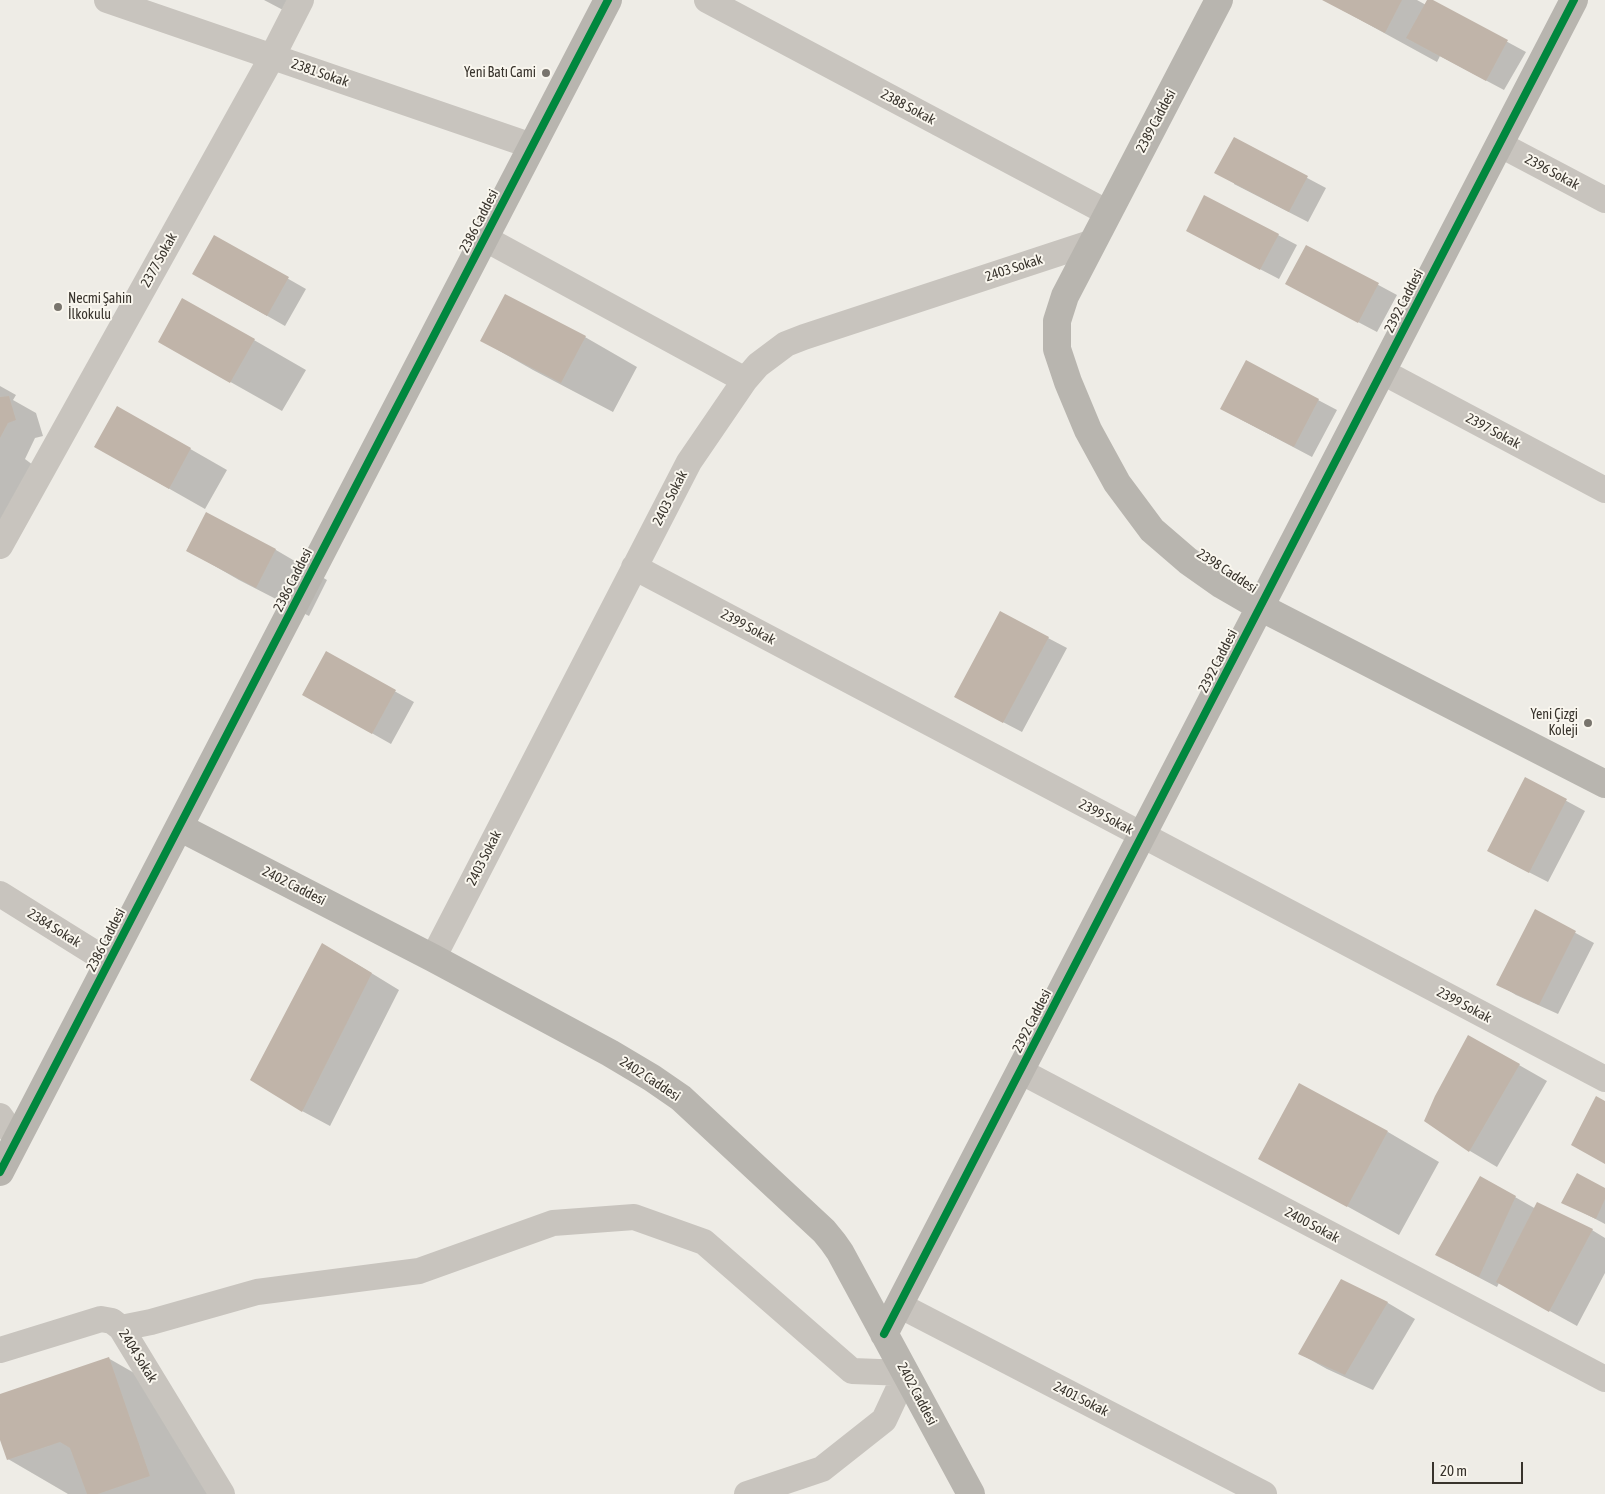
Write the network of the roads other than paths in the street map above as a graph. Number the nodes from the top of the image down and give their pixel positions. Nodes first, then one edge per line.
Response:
1 (107, 0) edge
2 (301, 0) edge
3 (608, 0) edge
4 (708, 0) edge
5 (1219, 0) edge
6 (1574, 0) edge
7 (272, 57) junction
8 (1499, 144) junction
9 (532, 146) junction
10 (1605, 200) edge
11 (1108, 213) junction
12 (484, 238) junction
13 (1093, 242) junction
14 (1382, 371) junction
15 (745, 380) junction
16 (1605, 490) edge
17 (0, 546) edge
18 (634, 567) junction
19 (1260, 607) junction
20 (1605, 784) edge
21 (179, 827) junction
22 (1142, 836) junction
23 (0, 894) edge
24 (433, 958) junction
25 (109, 962) junction
26 (1020, 1071) junction
27 (1605, 1079) edge
28 (0, 1116) edge
29 (17, 1140) junction
30 (0, 1172) edge
31 (899, 1305) junction
32 (121, 1328) junction
33 (884, 1334) junction
34 (0, 1350) edge
35 (906, 1374) junction
36 (1605, 1379) edge
37 (222, 1494) edge
38 (747, 1494) edge
39 (971, 1494) edge
40 (1264, 1494) edge

1 - 7 street, 2381 Sokak
2 - 7 street, 2377 Sokak
3 - 9 street, 2386 Caddesi
4 - 11 street, 2388 Sokak
5 - 11 street, 2389 Caddesi
6 - 8 street, 2392 Caddesi
7 - 9 street, 2381 Sokak
7 - 17 street, 2377 Sokak
8 - 10 street, 2396 Sokak
8 - 14 street, 2392 Caddesi
9 - 12 street, 2386 Caddesi
11 - 13 street, 2389 Caddesi
12 - 15 street
12 - 21 street, 2386 Caddesi
13 - 15 street, 2403 Sokak
13 - 19 street, 2398 Caddesi
14 - 16 street, 2397 Sokak
14 - 19 street, 2392 Caddesi
15 - 18 street, 2403 Sokak
18 - 22 street, 2399 Sokak
18 - 24 street, 2403 Sokak
19 - 20 street, 2398 Caddesi
19 - 22 street, 2392 Caddesi
21 - 24 street, 2402 Caddesi
21 - 25 street, 2386 Caddesi
22 - 26 street, 2392 Caddesi
22 - 27 street, 2399 Sokak
23 - 25 street, 2384 Sokak
24 - 33 street, 2402 Caddesi
25 - 29 street, 2386 Caddesi
26 - 31 street, 2392 Caddesi
26 - 36 street, 2400 Sokak
28 - 29 street
29 - 30 street, 2386 Caddesi
31 - 33 street, 2392 Caddesi
31 - 40 street, 2401 Sokak
32 - 34 street, 2404 Sokak
32 - 35 street
32 - 37 street, 2404 Sokak
33 - 35 street, 2402 Caddesi
35 - 38 street
35 - 39 street, 2402 Caddesi

